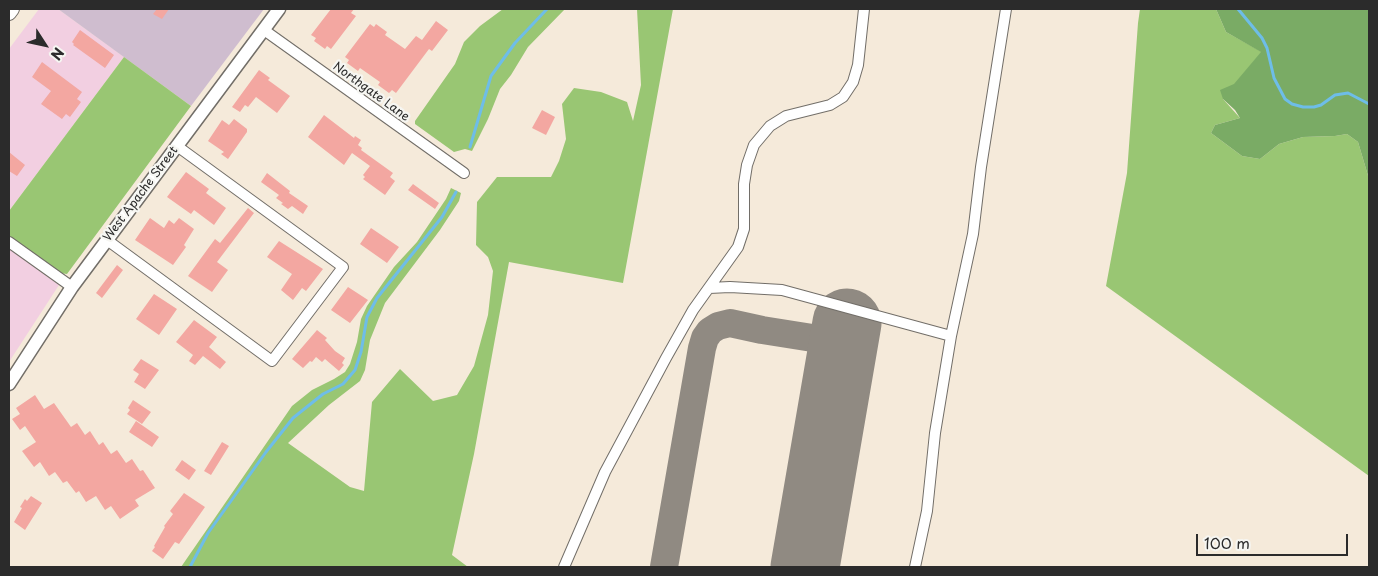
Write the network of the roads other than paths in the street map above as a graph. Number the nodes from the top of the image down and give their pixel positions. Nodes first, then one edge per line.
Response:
1 (12, 9) edge
2 (279, 9) edge
3 (864, 9) edge
4 (1006, 9) edge
5 (9, 13) edge
6 (264, 30) junction
7 (177, 146) junction
8 (464, 173) dead end
9 (107, 240) junction
10 (9, 242) edge
11 (72, 287) junction
12 (710, 288) junction
13 (952, 336) junction
14 (9, 384) edge
15 (564, 567) edge
16 (915, 567) edge

1 - 5 highway
2 - 6 main road, West Apache Street
3 - 12 street
4 - 13 street
6 - 7 main road, West Apache Street
6 - 8 street, Northgate Lane
7 - 9 main road, West Apache Street
7 - 9 street
9 - 11 main road, West Apache Street
10 - 11 street
11 - 14 main road, West Apache Street
12 - 13 street
12 - 15 street
13 - 16 street

